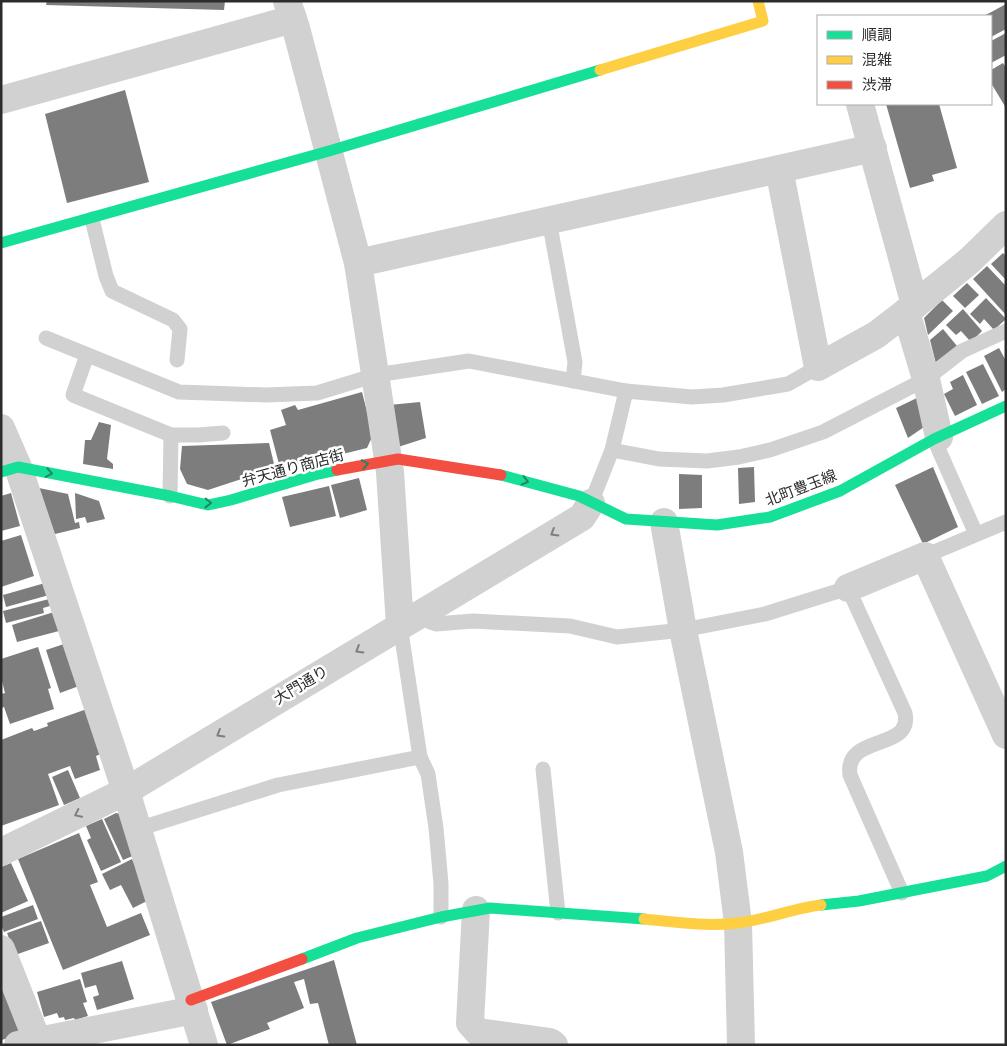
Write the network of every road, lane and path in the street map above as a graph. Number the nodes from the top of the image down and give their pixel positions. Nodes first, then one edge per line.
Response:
1 (758, 1) edge
2 (290, 10) edge
3 (1, 100) edge
4 (860, 105) edge
5 (872, 148) junction
6 (329, 152) junction
7 (779, 169) junction
8 (92, 219) junction
9 (549, 220) junction
10 (1006, 225) edge
11 (1, 243) edge
12 (358, 263) junction
13 (910, 308) junction
14 (1006, 331) edge
15 (46, 338) dead end
16 (87, 355) junction
17 (177, 360) dead end
18 (818, 367) junction
19 (376, 375) junction
20 (926, 379) junction
21 (573, 381) junction
22 (626, 391) junction
23 (1006, 406) edge
24 (1, 428) edge
25 (223, 433) dead end
26 (171, 435) junction
27 (937, 438) junction
28 (612, 450) junction
29 (389, 460) junction
30 (10, 469) edge
31 (170, 496) junction
32 (591, 503) junction
33 (664, 522) junction
34 (1006, 522) edge
35 (976, 534) junction
36 (925, 556) junction
37 (848, 588) junction
38 (412, 619) junction
39 (683, 630) junction
40 (1006, 735) edge
41 (420, 756) junction
42 (543, 769) dead end
43 (126, 791) junction
44 (138, 829) junction
45 (1, 852) edge
46 (1006, 866) edge
47 (902, 893) junction
48 (476, 910) junction
49 (558, 913) junction
50 (441, 917) junction
51 (738, 922) junction
52 (1, 949) edge
53 (192, 1005) junction
54 (28, 1042) edge
55 (204, 1045) edge
56 (554, 1045) edge
57 (742, 1045) edge

1 - 6 street
2 - 3 street
2 - 6 street
4 - 5 street
5 - 7 street
5 - 13 street
6 - 8 street
6 - 12 street
7 - 9 street
7 - 18 street
8 - 11 street
8 - 17 lane
9 - 12 street
9 - 21 lane
10 - 13 street
12 - 19 street
13 - 18 street
13 - 20 street
14 - 20 lane
15 - 16 lane
16 - 19 lane
16 - 26 lane
18 - 22 lane
19 - 21 lane
19 - 29 street
20 - 27 street
20 - 28 lane
21 - 22 lane
22 - 28 lane
23 - 27 street, 北町豊玉線
24 - 30 street
25 - 26 lane
26 - 31 lane
27 - 33 street, 北町豊玉線
27 - 35 lane
28 - 32 lane
31 -> 29 street, 弁天通り商店街
29 -> 32 street, 弁天通り商店街
29 - 38 street
30 -> 31 street, 弁天通り商店街
30 - 43 street
32 - 33 street, 北町豊玉線
32 -> 38 street, 大門通り
33 - 39 street
34 - 35 lane
35 - 36 lane
36 - 37 street
36 - 40 street
37 - 39 lane
37 - 47 lane
38 - 39 lane
38 - 41 lane
38 -> 43 street, 大門通り
39 - 51 street
41 - 44 lane
41 - 50 lane
42 - 49 lane
43 - 44 street
43 -> 45 street, 大門通り
44 - 53 street
46 - 47 street
47 - 51 street
48 - 49 street
48 - 50 street
48 - 56 street
49 - 51 street
50 - 53 street
51 - 57 street
52 - 54 street
53 - 54 street
53 - 55 street

